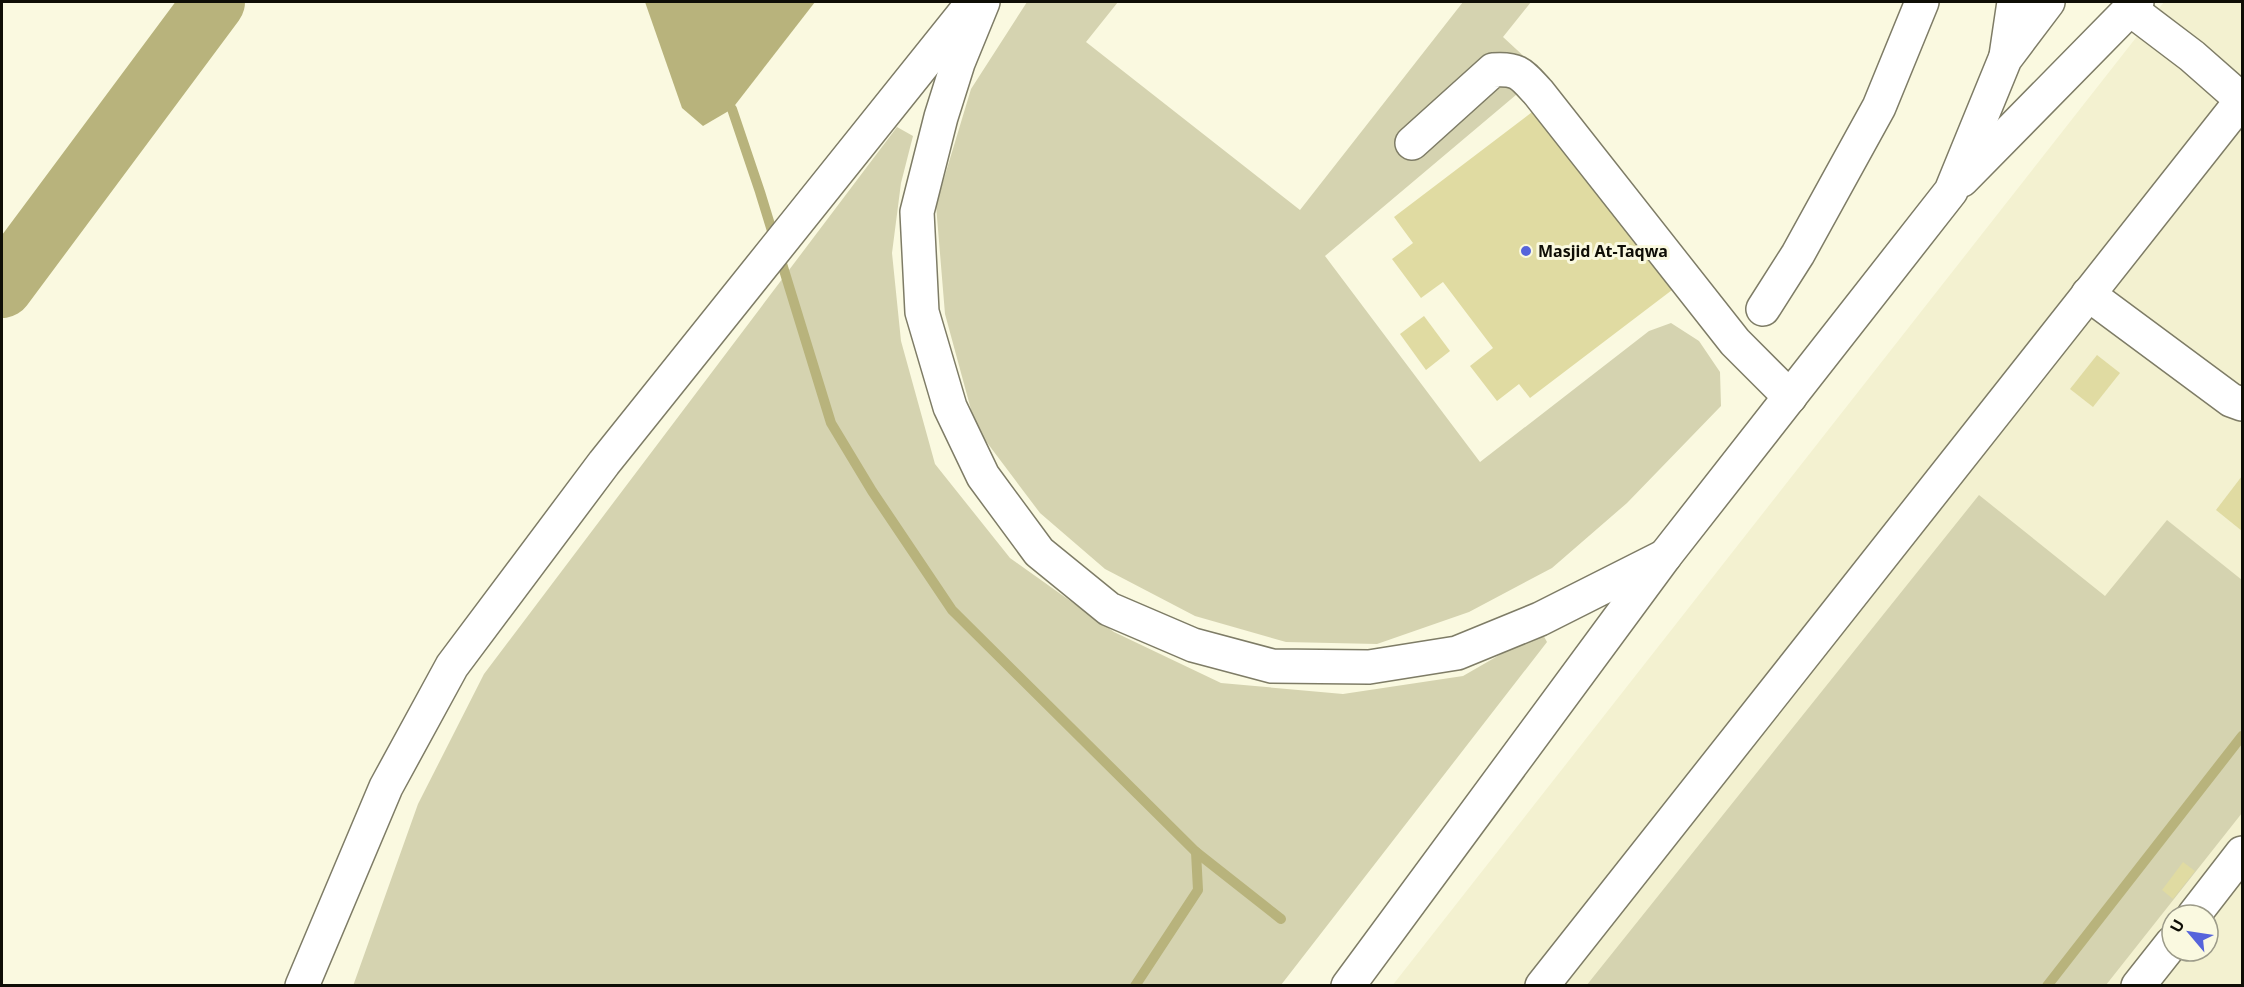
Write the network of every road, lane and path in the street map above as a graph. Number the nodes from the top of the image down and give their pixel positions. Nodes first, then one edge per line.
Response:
1 (974, 2) edge
2 (983, 2) edge
3 (1922, 2) edge
4 (2014, 2) edge
5 (2048, 2) edge
6 (2133, 5) edge
7 (2005, 59) junction
8 (2242, 100) edge
9 (1412, 143) dead end
10 (1951, 190) junction
11 (2088, 294) junction
12 (1763, 309) dead end
13 (1790, 397) junction
14 (2242, 404) edge
15 (1665, 556) junction
16 (2242, 853) edge
17 (2203, 903) edge
18 (2160, 958) edge
19 (302, 986) edge
20 (1348, 986) edge
21 (1542, 986) edge
22 (2138, 986) edge

1 - 19 street
2 - 15 street
3 - 12 street
4 - 7 street
5 - 7 street
6 - 8 street
6 - 10 street
7 - 10 street
8 - 11 street
9 - 13 street
10 - 13 street
11 - 14 street
11 - 21 street
13 - 15 street
15 - 20 street
16 - 17 street
18 - 22 street

